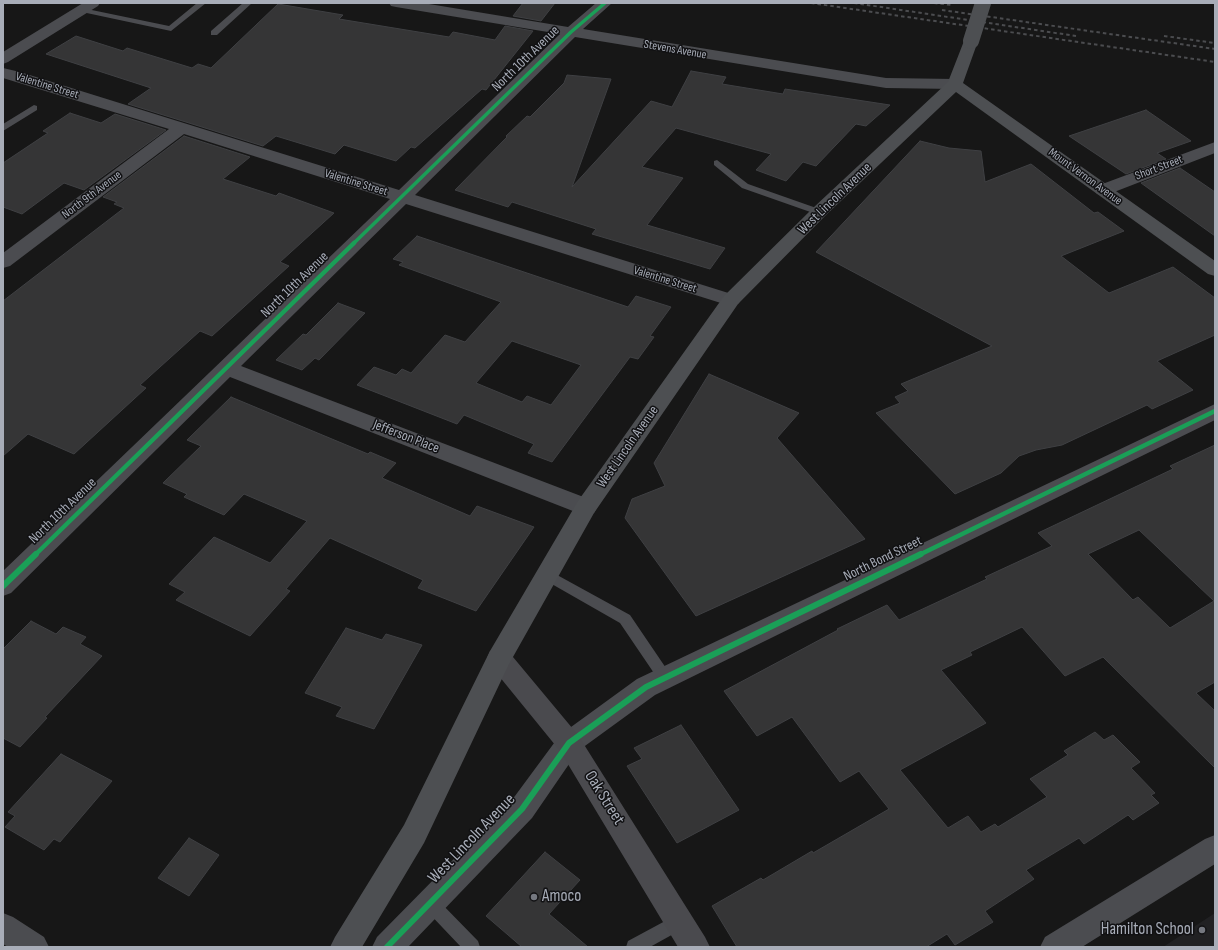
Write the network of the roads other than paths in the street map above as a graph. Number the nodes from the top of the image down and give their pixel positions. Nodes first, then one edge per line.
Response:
1 (199, 3) edge
2 (248, 3) edge
3 (396, 3) edge
4 (605, 3) edge
5 (983, 3) edge
6 (87, 6) edge
7 (571, 32) junction
8 (214, 34) dead end
9 (3, 59) edge
10 (3, 73) edge
11 (955, 84) junction
12 (34, 108) dead end
13 (3, 128) edge
14 (181, 128) junction
15 (1215, 147) edge
16 (717, 163) dead end
17 (1103, 190) junction
18 (402, 197) junction
19 (819, 212) junction
20 (3, 262) edge
21 (1215, 270) edge
22 (731, 300) junction
23 (227, 368) junction
24 (1215, 411) edge
25 (586, 507) junction
26 (548, 576) junction
27 (3, 586) edge
28 (500, 658) junction
29 (665, 678) junction
30 (569, 743) junction
31 (1215, 848) edge
32 (430, 903) junction
33 (680, 921) junction
34 (3, 927) edge
35 (34, 947) edge
36 (345, 947) edge
37 (387, 947) edge
38 (472, 947) edge
39 (634, 947) edge
40 (696, 947) edge
41 (1055, 947) edge

1 - 6 lane
2 - 8 lane
3 - 7 street, Stevens Avenue
4 - 7 street, North 10th Avenue
5 - 11 main road, West Lincoln Avenue, bridge
6 - 9 street
7 - 11 street, Stevens Avenue
7 - 18 street, North 10th Avenue
10 - 14 street, Valentine Street
11 - 17 main road, Mount Vernon Avenue
11 - 19 main road, West Lincoln Avenue
12 - 13 lane
14 - 18 street, Valentine Street
14 - 20 street, North 9th Avenue
15 - 17 street, Short Street
16 - 19 lane
17 - 21 main road, Mount Vernon Avenue
18 - 22 street, Valentine Street
18 - 23 street, North 10th Avenue
19 - 22 main road, West Lincoln Avenue
22 - 25 main road, West Lincoln Avenue
23 - 25 street, Jefferson Place
23 - 27 street, North 10th Avenue
24 - 29 street, North Bond Street
25 - 26 main road, West Lincoln Avenue
26 - 28 main road, West Lincoln Avenue
26 - 29 lane
28 - 30 street, Oak Street
28 - 36 main road, West Lincoln Avenue
29 - 30 street, North Bond Street
30 - 32 street, West Lincoln Avenue
30 - 33 street, Oak Street
31 - 41 street
32 - 37 street, West Lincoln Avenue
32 - 38 lane
33 - 39 lane
33 - 40 street, Oak Street
34 - 35 street

